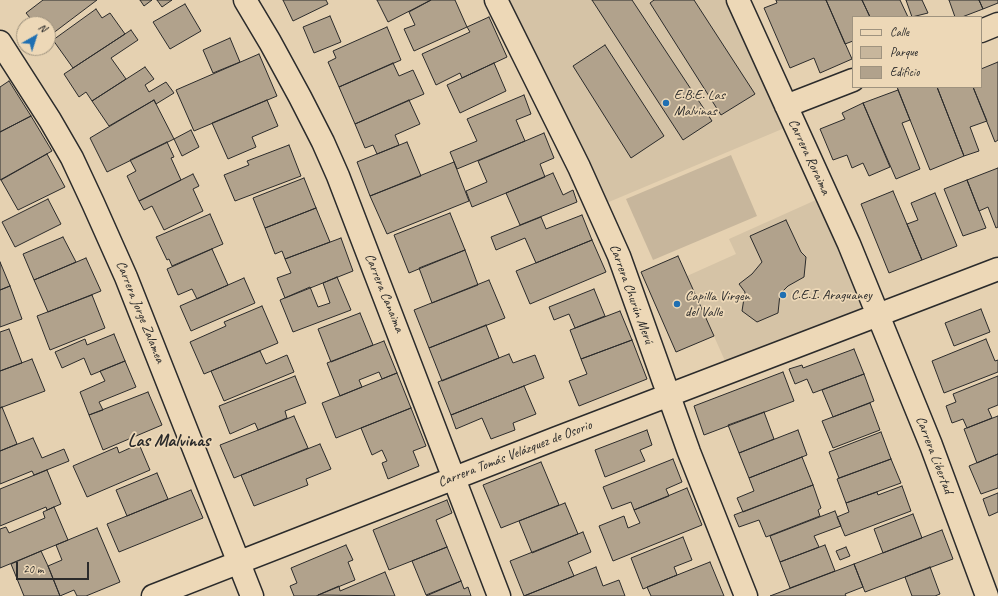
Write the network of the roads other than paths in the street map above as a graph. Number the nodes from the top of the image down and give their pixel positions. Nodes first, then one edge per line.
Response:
1 (245, 0) edge
2 (496, 0) edge
3 (738, 0) edge
4 (998, 24) edge
5 (982, 31) edge
6 (0, 42) edge
7 (852, 80) edge
8 (786, 106) junction
9 (998, 269) edge
10 (878, 315) junction
11 (668, 395) junction
12 (455, 478) junction
13 (239, 562) junction
14 (152, 596) edge
15 (252, 596) edge
16 (500, 596) edge
17 (746, 596) edge
18 (987, 596) edge

1 - 12 street, Carrera Canaima
2 - 11 street, Carrera Churún Merú
3 - 8 street, Carrera Roraima
4 - 5 street
6 - 13 street, Carrera Jorge Zalamea
7 - 8 street
8 - 10 street, Carrera Roraima
9 - 10 street, Carrera Tomás Velázquez de Osorio
10 - 11 street, Carrera Tomás Velázquez de Osorio
10 - 18 street, Carrera Libertad
11 - 12 street, Carrera Tomás Velázquez de Osorio
11 - 17 street, Carrera Churún Merú
12 - 13 street, Carrera Tomás Velázquez de Osorio
12 - 16 street, Carrera Canaima
13 - 14 street, Carrera Tomás Velázquez de Osorio
13 - 15 street, Carrera Jorge Zalamea

